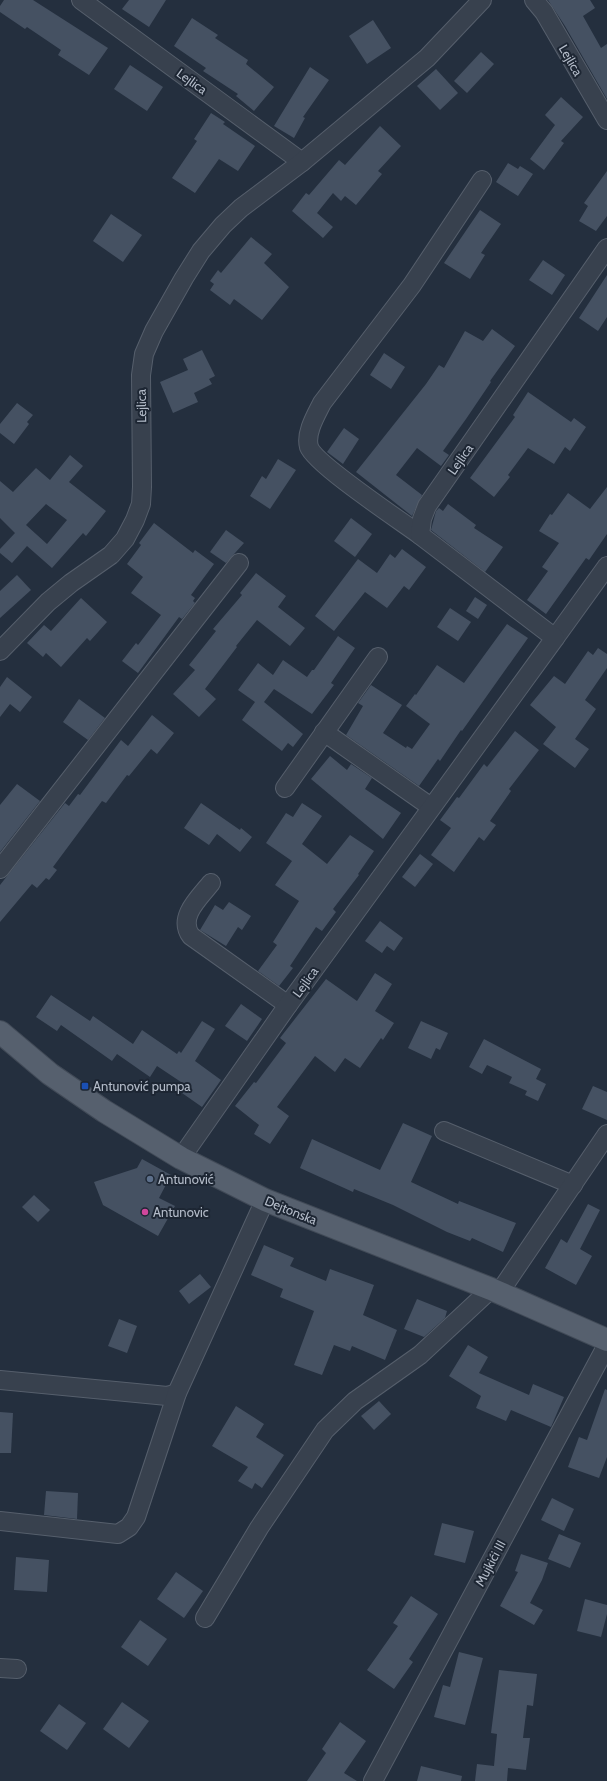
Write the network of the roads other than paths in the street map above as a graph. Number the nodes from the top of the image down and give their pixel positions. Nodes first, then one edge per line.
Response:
1 (81, 0) edge
2 (482, 0) edge
3 (534, 0) edge
4 (607, 120) edge
5 (302, 162) junction
6 (482, 180) dead end
7 (607, 248) edge
8 (420, 535) junction
9 (239, 563) dead end
10 (607, 566) edge
11 (555, 638) junction
12 (0, 651) edge
13 (378, 657) dead end
14 (324, 732) junction
15 (285, 788) dead end
16 (431, 807) junction
17 (0, 869) edge
18 (211, 883) dead end
19 (288, 1005) junction
20 (0, 1032) edge
21 (444, 1131) dead end
22 (607, 1134) edge
23 (181, 1158) junction
24 (573, 1185) junction
25 (265, 1200) junction
26 (495, 1291) junction
27 (607, 1340) edge
28 (607, 1345) edge
29 (0, 1380) edge
30 (177, 1393) junction
31 (0, 1521) edge
32 (205, 1618) dead end
33 (373, 1781) edge

1 - 5 street, Lejlica
2 - 5 street, Lejlica
3 - 4 street, Lejlica
5 - 12 street, Lejlica
6 - 8 street
7 - 8 street, Lejlica
8 - 11 street
9 - 17 street
10 - 11 street, Lejlica
11 - 16 street, Lejlica
13 - 14 street
14 - 15 street
14 - 16 street
16 - 19 street, Lejlica
18 - 19 street
19 - 23 street, Lejlica
20 - 23 main road, Dejtonska
21 - 24 street
22 - 24 street
23 - 25 main road, Dejtonska
24 - 26 street
25 - 26 main road, Dejtonska
25 - 30 street
26 - 27 main road, Dejtonska
26 - 32 street
28 - 33 street, Mujkići III
29 - 30 street
30 - 31 street

